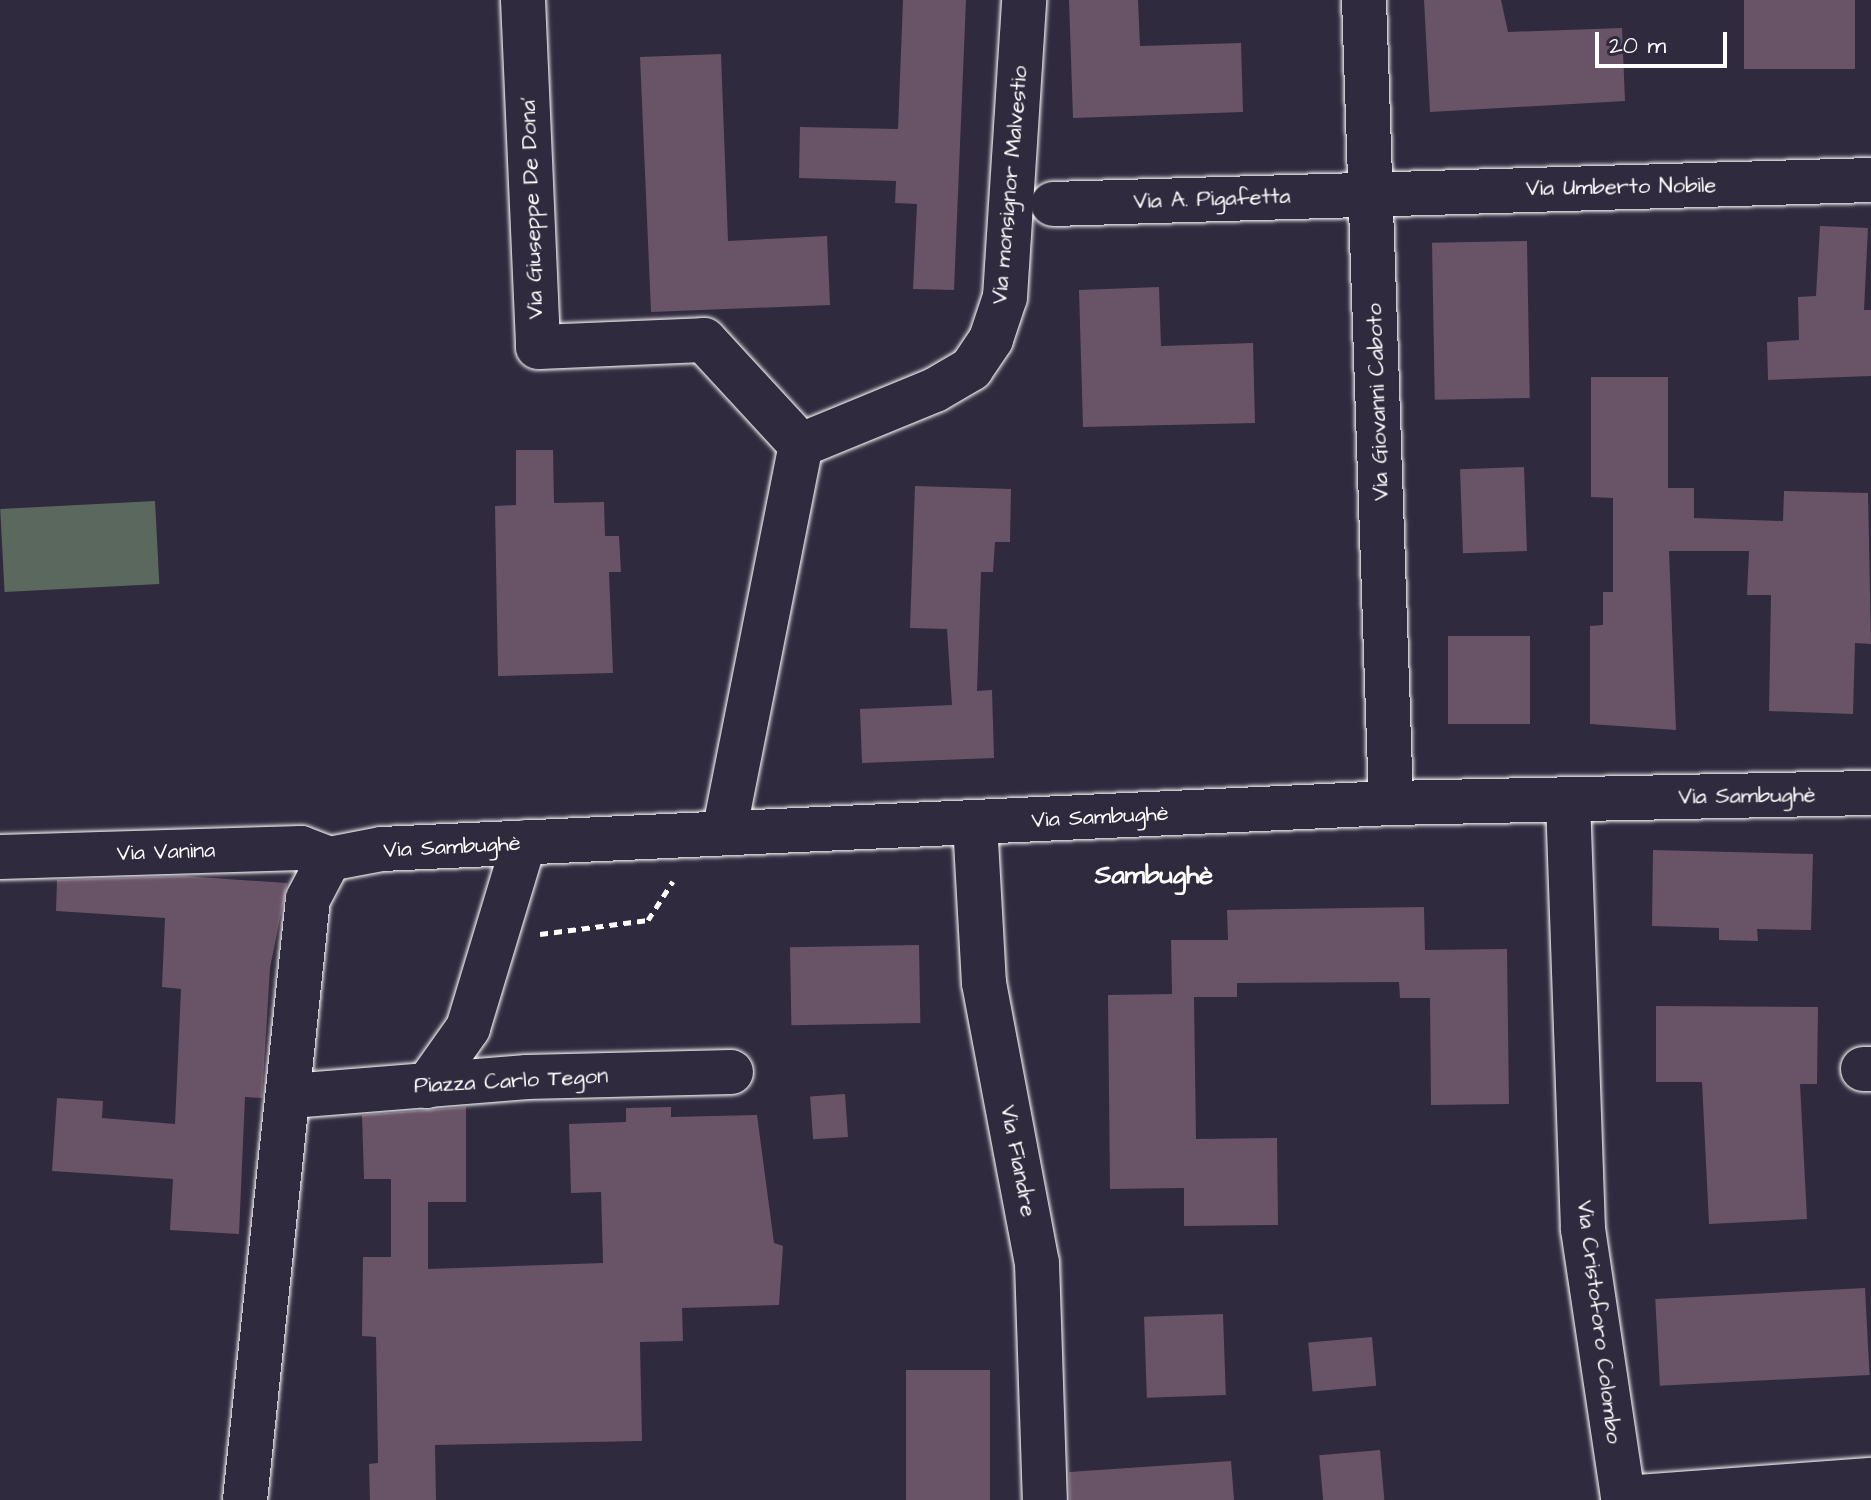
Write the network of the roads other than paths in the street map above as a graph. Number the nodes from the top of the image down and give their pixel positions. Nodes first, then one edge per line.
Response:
1 (523, 0) edge
2 (1024, 0) edge
3 (1364, 0) edge
4 (1871, 180) edge
5 (1371, 193) junction
6 (1053, 204) dead end
7 (801, 445) junction
8 (1871, 793) edge
9 (1568, 800) junction
10 (1391, 803) junction
11 (975, 823) junction
12 (714, 833) junction
13 (524, 842) junction
14 (0, 857) edge
15 (329, 859) junction
16 (731, 1072) dead end
17 (427, 1086) junction
18 (291, 1096) junction
19 (1869, 1487) edge
20 (245, 1500) edge
21 (1045, 1500) edge

1 - 7 street, Via Giuseppe De Dona'
2 - 7 street, Via monsignor Malvestio
3 - 5 street, Via Giovanni Caboto
4 - 5 street, Via Umberto Nobile
5 - 6 street, Via A. Pigafetta
5 - 10 street, Via Giovanni Caboto
7 - 12 street
8 - 9 street, Via Sambughè
9 - 10 street, Via Sambughè
9 - 19 street, Via Cristoforo Colombo
10 - 11 street, Via Sambughè
11 - 12 street, Via Sambughè
11 - 21 street, Via Fiandre
12 - 13 street, Via Sambughè
13 - 15 street, Via Sambughè
13 - 17 street
14 - 15 street, Via Vanina
15 - 18 street
16 - 17 street, Piazza Carlo Tegon
17 - 18 street, Piazza Carlo Tegon
18 - 20 street

